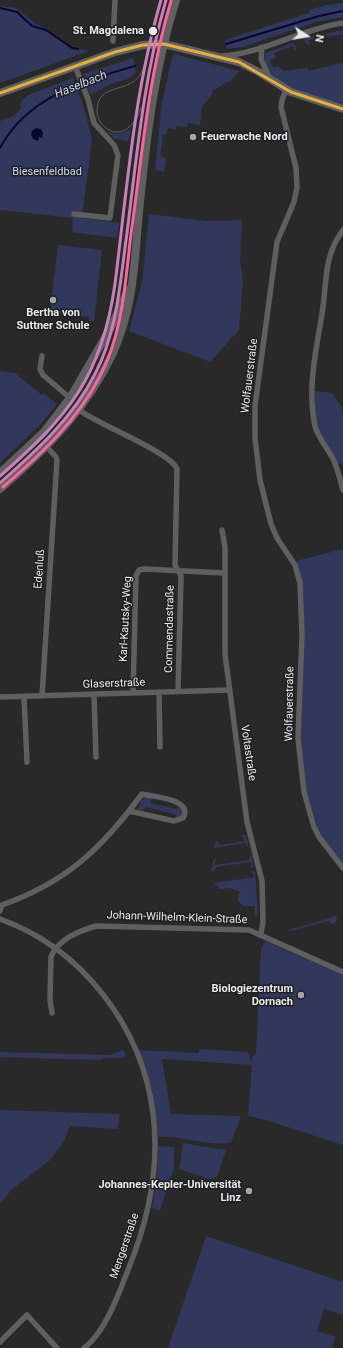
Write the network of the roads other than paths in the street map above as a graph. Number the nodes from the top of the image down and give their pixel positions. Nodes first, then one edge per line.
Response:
1 (115, 0) edge
2 (176, 0) edge
3 (343, 23) edge
4 (113, 41) dead end
5 (164, 44) junction
6 (262, 47) junction
7 (219, 56) junction
8 (75, 66) junction
9 (269, 78) junction
10 (286, 90) junction
11 (0, 93) edge
12 (343, 109) edge
13 (74, 214) dead end
14 (343, 230) edge
15 (134, 266) junction
16 (113, 322) junction
17 (122, 327) junction
18 (42, 356) dead end
19 (70, 398) junction
20 (79, 410) junction
21 (47, 447) junction
22 (0, 473) edge
23 (0, 489) edge
24 (343, 490) edge
25 (222, 530) dead end
26 (178, 571) junction
27 (224, 573) junction
28 (229, 690) junction
29 (159, 692) junction
30 (178, 692) junction
31 (133, 693) junction
32 (94, 694) junction
33 (42, 696) junction
34 (0, 697) edge
35 (24, 697) junction
36 (160, 747) dead end
37 (96, 757) dead end
38 (27, 762) dead end
39 (129, 811) junction
40 (343, 868) edge
41 (0, 911) edge
42 (0, 919) edge
43 (260, 933) junction
44 (57, 948) junction
45 (343, 972) edge
46 (52, 1013) dead end
47 (0, 1342) edge
48 (58, 1348) edge
49 (84, 1348) edge

1 - 4 street
2 - 5 street
3 - 6 street
5 - 7 street
5 - 8 street
5 - 15 street
6 - 7 street
6 - 9 street
7 - 9 street
8 - 11 street
8 - 13 street
9 - 10 street
10 - 12 street
10 - 40 street, Wolfauerstraße
14 - 24 street
15 - 16 street
15 - 17 street
16 - 17 street
16 - 19 street
17 - 20 street
18 - 19 street
19 - 22 street
20 - 21 street
20 - 26 street, Commendastraße
21 - 23 street
21 - 33 street, Edenluß
25 - 27 street, Voltastraße
26 - 27 street
26 - 30 street, Commendastraße
26 - 31 street, Karl-Kautsky-Weg
27 - 28 street, Voltastraße
28 - 30 street, Glaserstraße
28 - 43 street, Voltastraße
29 - 30 street, Glaserstraße
29 - 31 street, Glaserstraße
29 - 36 street
31 - 32 street, Glaserstraße
32 - 33 street, Glaserstraße
32 - 37 street
33 - 35 street, Glaserstraße
34 - 35 street, Glaserstraße
35 - 38 street
39 - 39 street
39 - 41 street
42 - 44 street
43 - 44 street, Johann-Wilhelm-Klein-Straße
43 - 45 street, Johann-Wilhelm-Klein-Straße
44 - 46 street
44 - 49 street, Mengerstraße
47 - 48 street

